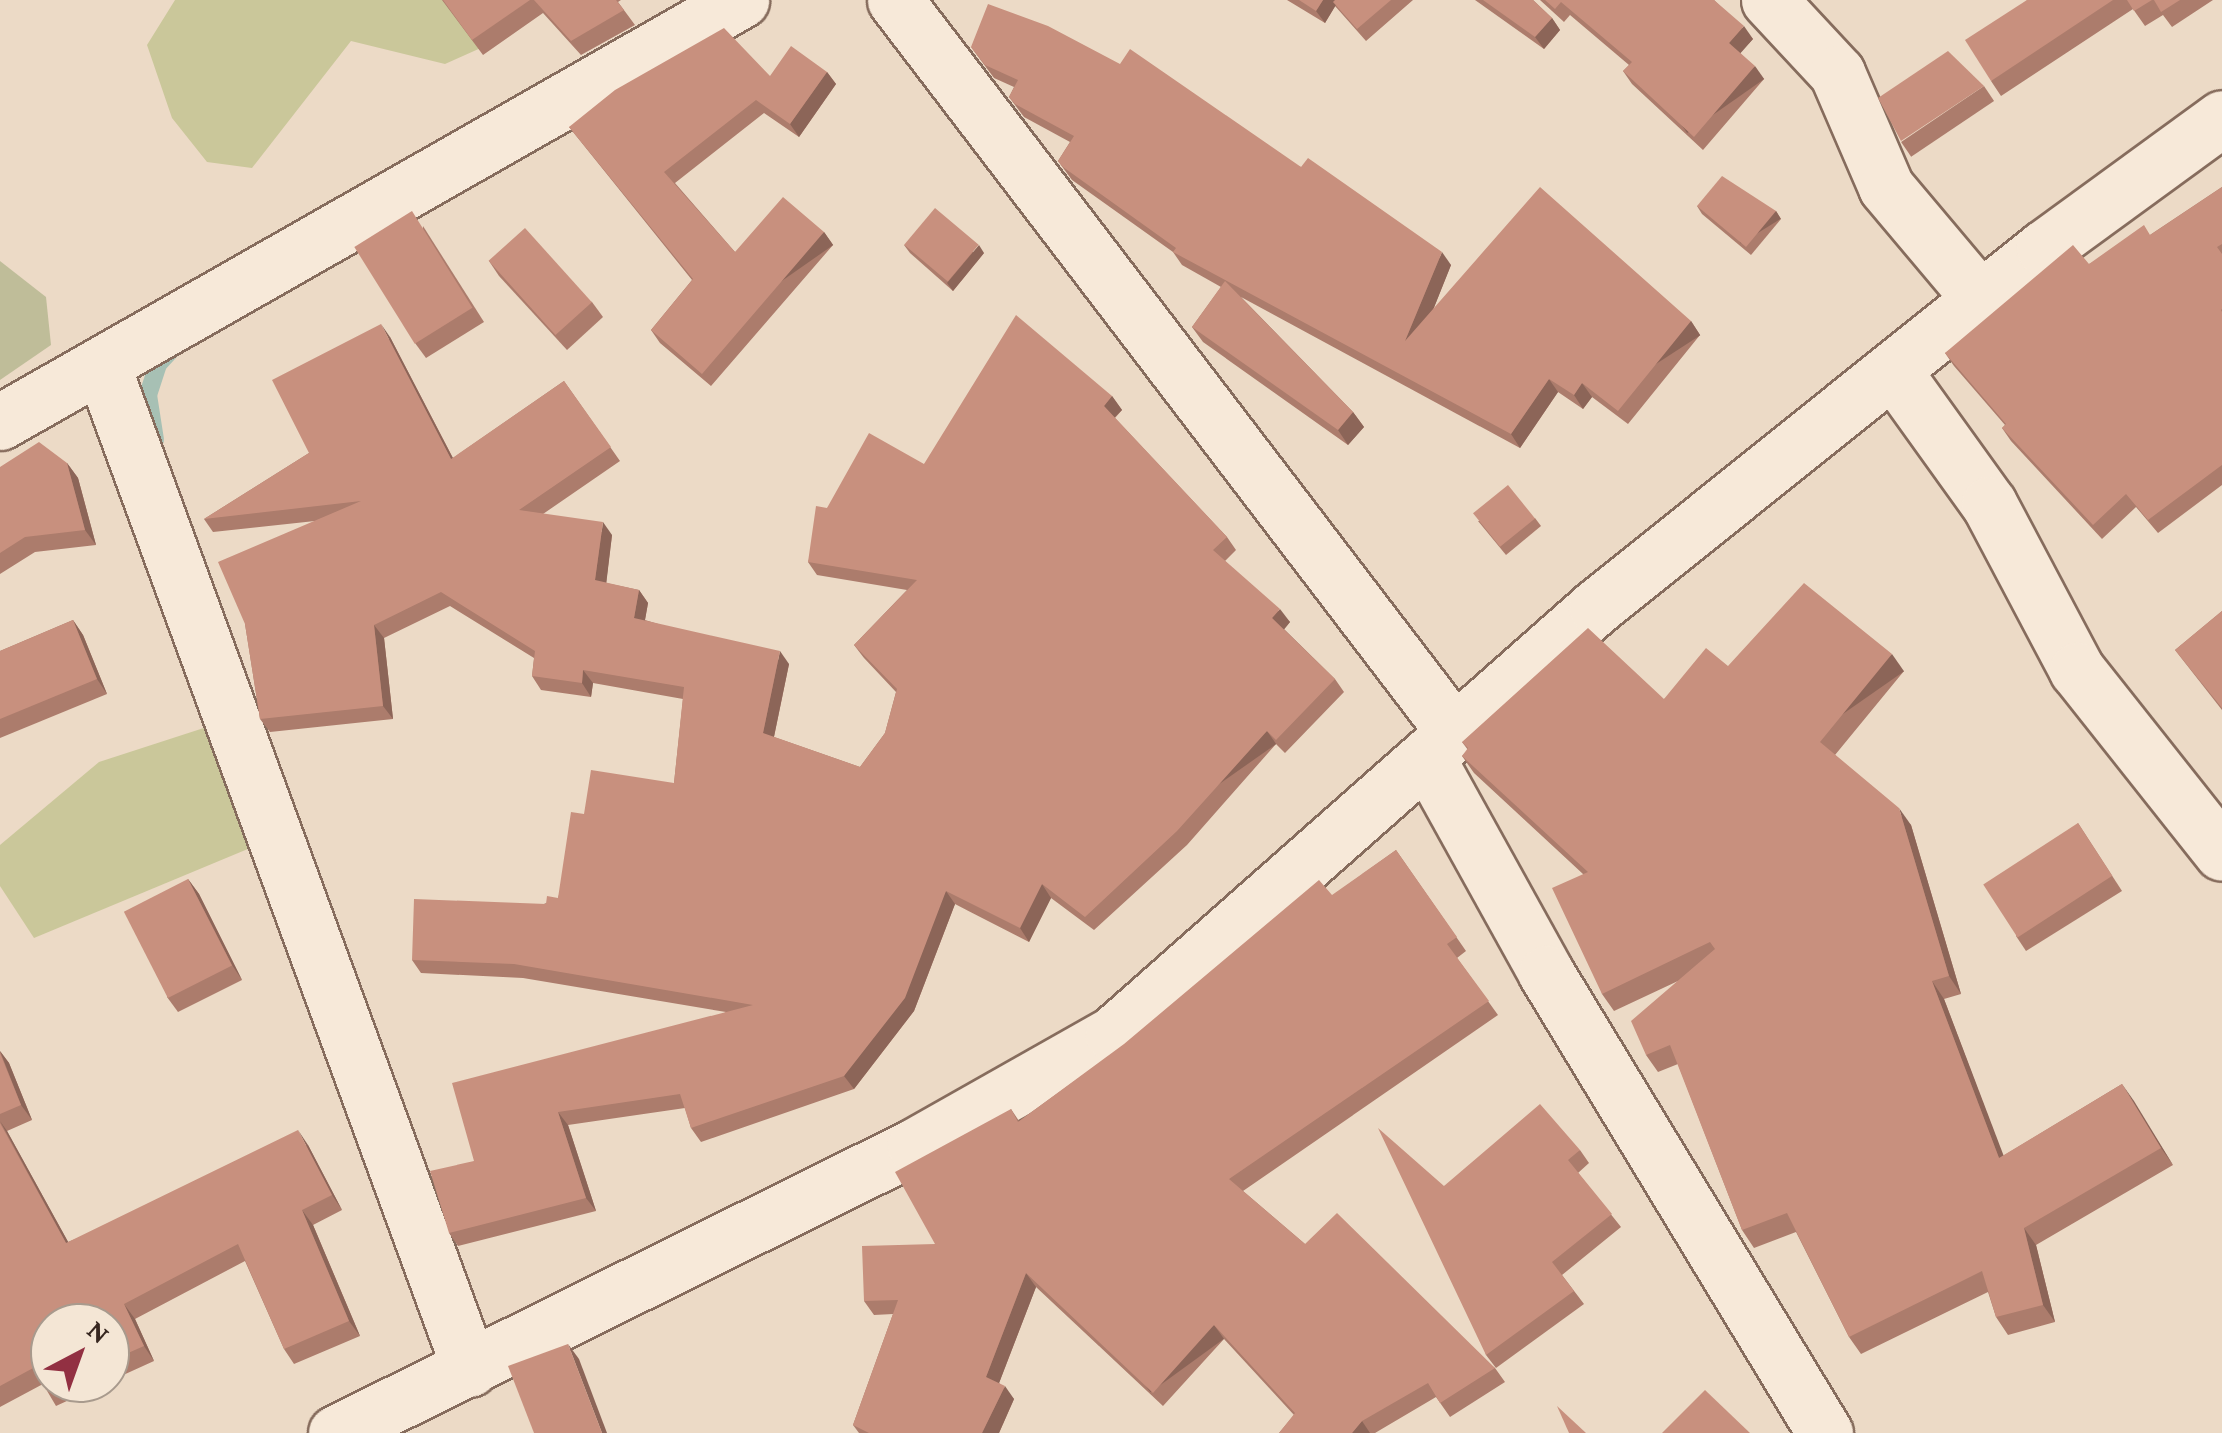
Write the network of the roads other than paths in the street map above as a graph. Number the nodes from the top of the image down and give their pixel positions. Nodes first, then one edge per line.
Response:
1 (741, 0) edge
2 (895, 0) edge
3 (1768, 0) edge
4 (2222, 118) edge
5 (1981, 300) junction
6 (102, 365) junction
7 (1894, 372) junction
8 (0, 422) edge
9 (1439, 744) junction
10 (2222, 853) edge
11 (470, 1369) junction
12 (336, 1433) edge
13 (1824, 1433) edge

1 - 6 street
2 - 9 street
3 - 5 street
4 - 5 street
5 - 7 street
6 - 8 street
6 - 11 street
7 - 9 street
7 - 10 street
9 - 11 street
9 - 13 street
11 - 12 street

